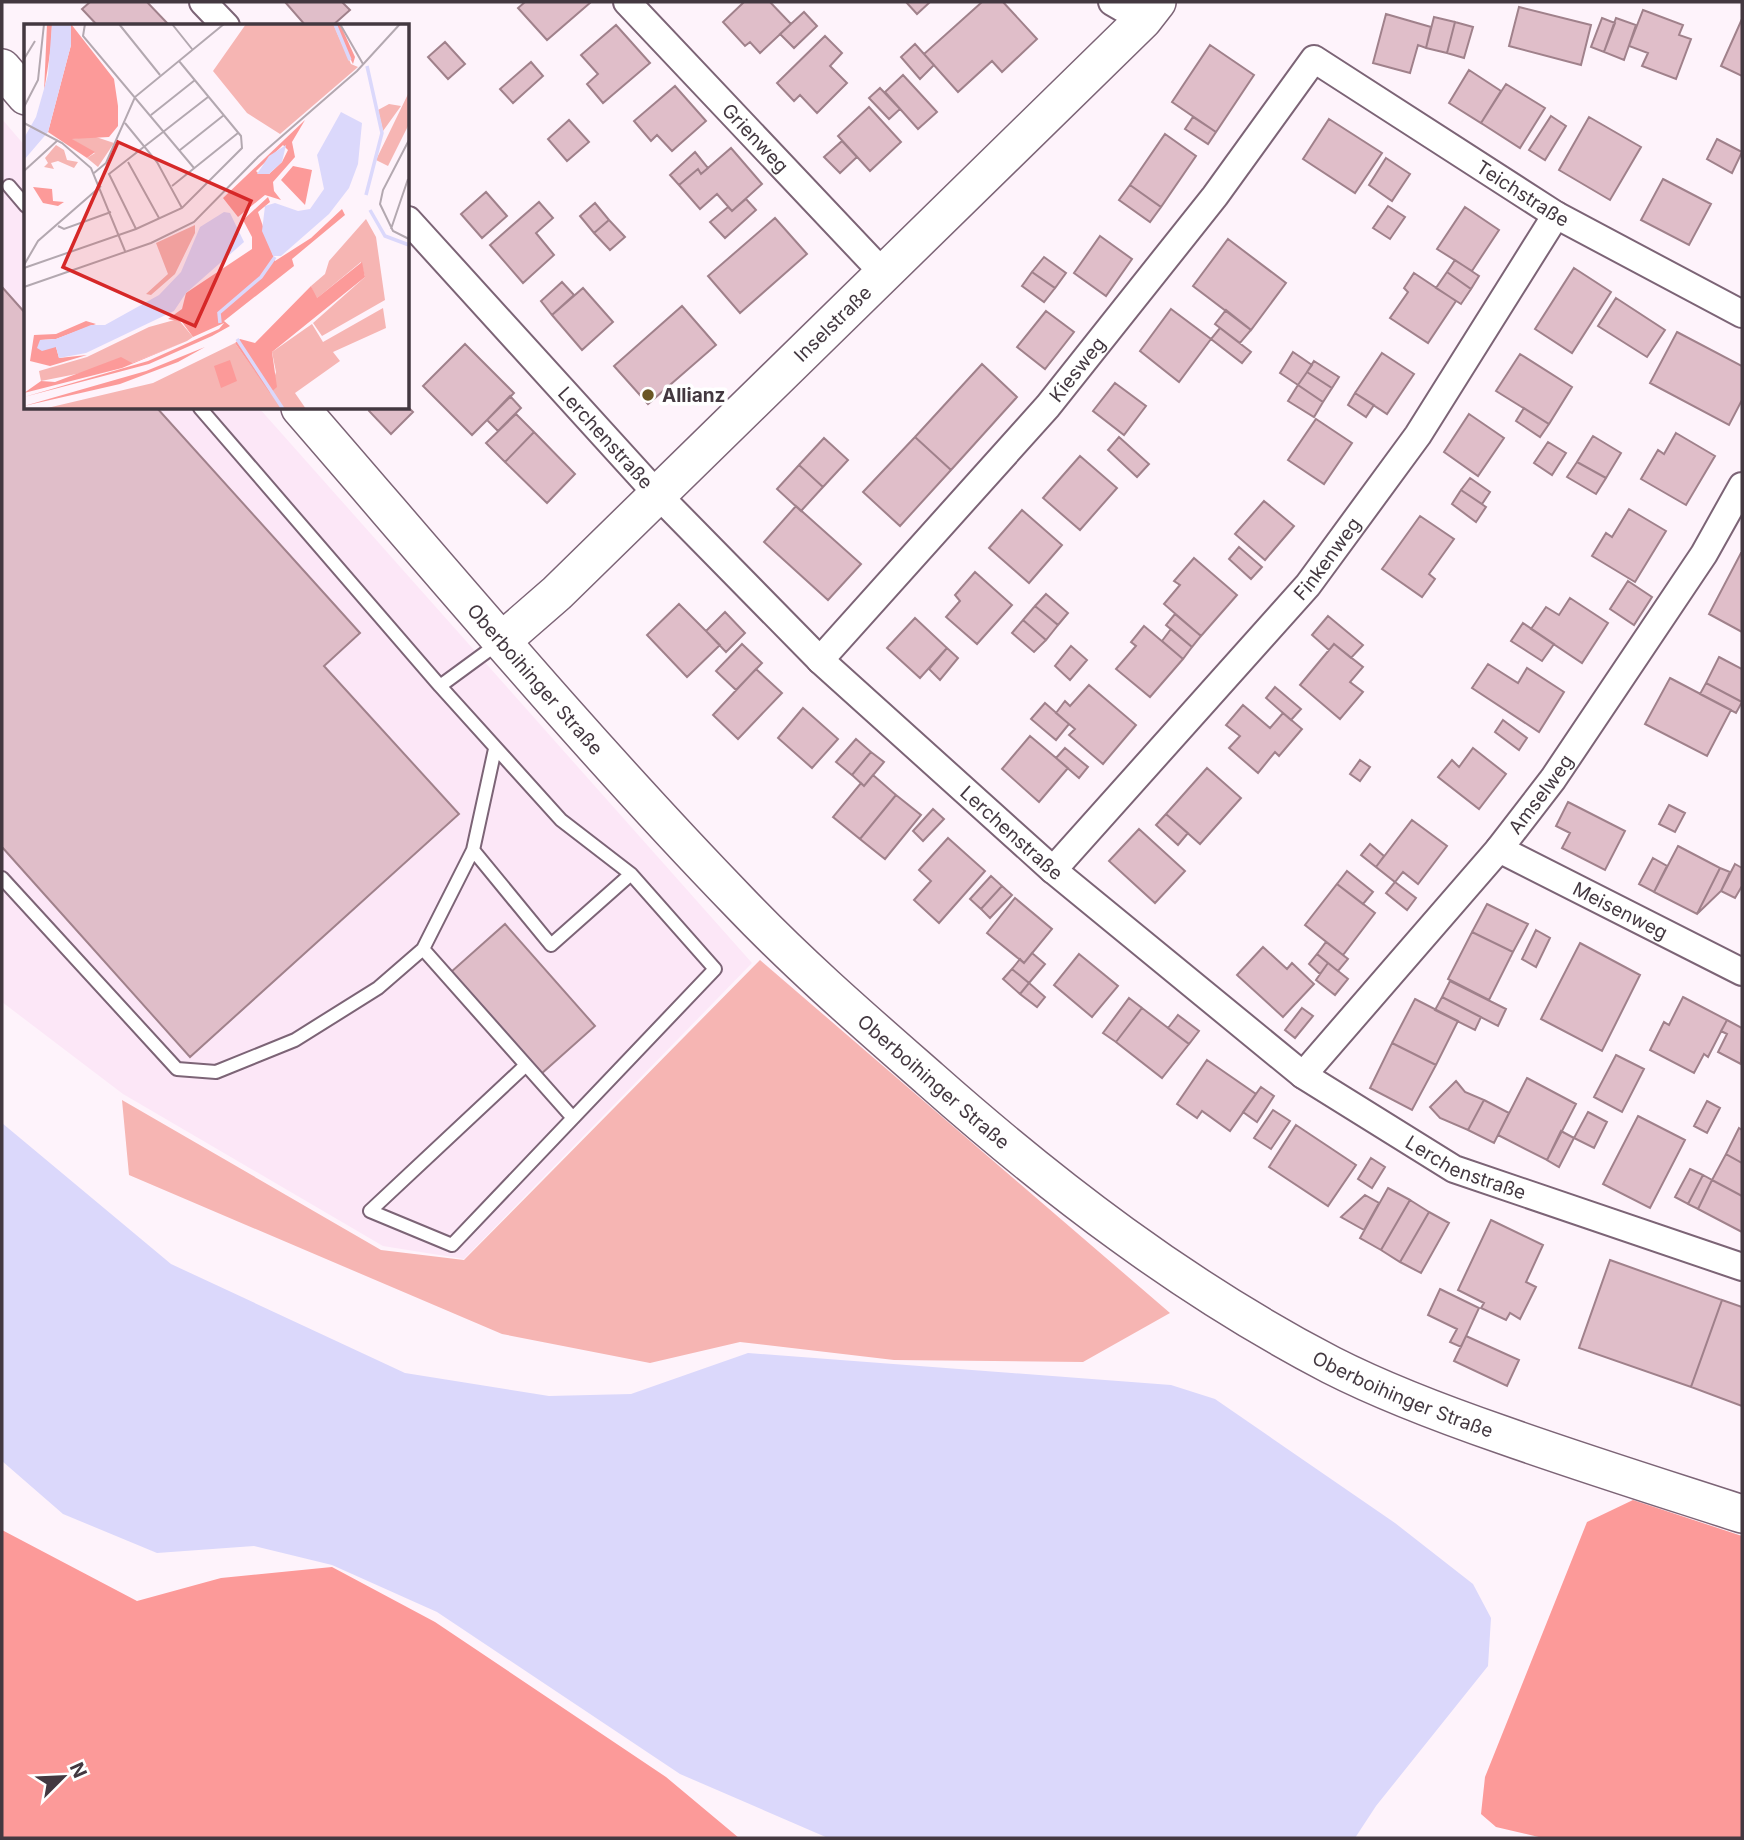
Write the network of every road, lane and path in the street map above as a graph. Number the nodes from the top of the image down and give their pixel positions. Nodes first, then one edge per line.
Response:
1 (203, 2) edge
2 (627, 2) edge
3 (1137, 8) edge
4 (224, 24) edge
5 (1314, 59) joint
6 (2, 68) edge
7 (24, 94) edge
8 (9, 186) dead end
9 (24, 204) edge
10 (1556, 215) junction
11 (410, 222) edge
12 (884, 274) junction
13 (1742, 314) edge
14 (202, 410) edge
15 (302, 410) edge
16 (1742, 486) edge
17 (657, 494) junction
18 (503, 640) junction
19 (820, 660) junction
20 (440, 686) junction
21 (495, 750) junction
22 (1499, 849) junction
23 (472, 850) junction
24 (1052, 870) junction
25 (631, 874) junction
26 (2, 878) edge
27 (423, 949) junction
28 (1742, 972) edge
29 (526, 1065) junction
30 (1303, 1075) junction
31 (573, 1118) junction
32 (1742, 1267) edge
33 (1742, 1514) edge

1 - 4 street
2 - 12 street, Grienweg
3 - 12 main road, Inselstraße
5 - 10 street, Teichstraße
5 - 19 street, Kiesweg
6 - 7 main road
8 - 9 lane
10 - 13 street, Teichstraße
10 - 24 street, Finkenweg
11 - 17 street, Lerchenstraße
12 - 17 main road, Inselstraße
14 - 20 lane
15 - 18 main road, Oberboihinger Straße
16 - 22 street, Amselweg
17 - 18 main road, Inselstraße
17 - 19 street, Lerchenstraße
18 - 20 lane
18 - 33 main road, Oberboihinger Straße
19 - 24 street, Lerchenstraße
20 - 21 lane
21 - 23 lane
21 - 25 lane
22 - 28 street, Meisenweg
22 - 30 street, Amselweg
23 - 25 lane
23 - 27 lane
24 - 30 street, Lerchenstraße
25 - 31 lane
26 - 27 lane
27 - 29 lane
29 - 31 lane
29 - 31 lane
30 - 32 street, Lerchenstraße

